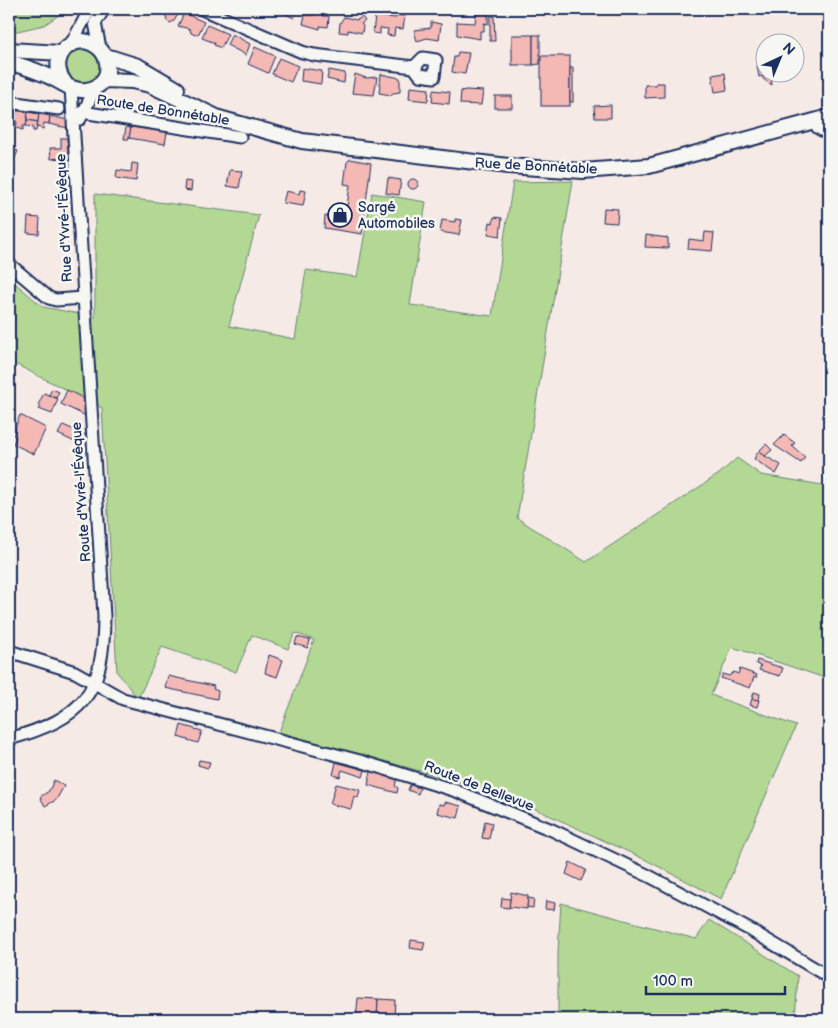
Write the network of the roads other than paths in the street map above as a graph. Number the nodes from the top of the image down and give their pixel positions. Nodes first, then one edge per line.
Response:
1 (90, 9) edge
2 (104, 9) edge
3 (202, 9) edge
4 (66, 49) junction
5 (9, 50) edge
6 (103, 52) junction
7 (9, 64) edge
8 (414, 67) dead end
9 (100, 84) junction
10 (68, 86) junction
11 (9, 102) edge
12 (59, 109) dead end
13 (82, 112) junction
14 (829, 118) edge
15 (239, 122) junction
16 (815, 123) junction
17 (829, 134) edge
18 (75, 137) junction
19 (240, 137) dead end
20 (9, 264) edge
21 (83, 298) junction
22 (9, 651) edge
23 (95, 683) junction
24 (9, 739) edge
25 (829, 977) edge

1 - 4 street
2 - 6 street
3 - 8 street
4 - 5 main road
4 - 6 main road
4 - 10 main road
6 - 9 main road
6 - 15 main road
7 - 10 main road
9 - 10 main road
9 - 13 street
9 - 15 main road
10 - 18 street
11 - 12 street
13 - 18 street
13 - 19 street, Route de Bonnétable
14 - 16 main road, Rue de Bonnétable
15 - 16 main road, Rue de Bonnétable
16 - 17 street
18 - 21 street, Rue d'Yvré-l'Évêque
20 - 21 street
21 - 23 street, Route d'Yvré-l'Évêque
22 - 23 street, Route de Bellevue
23 - 24 street, Route d'Yvré-l'Évêque
23 - 25 street, Route de Bellevue

